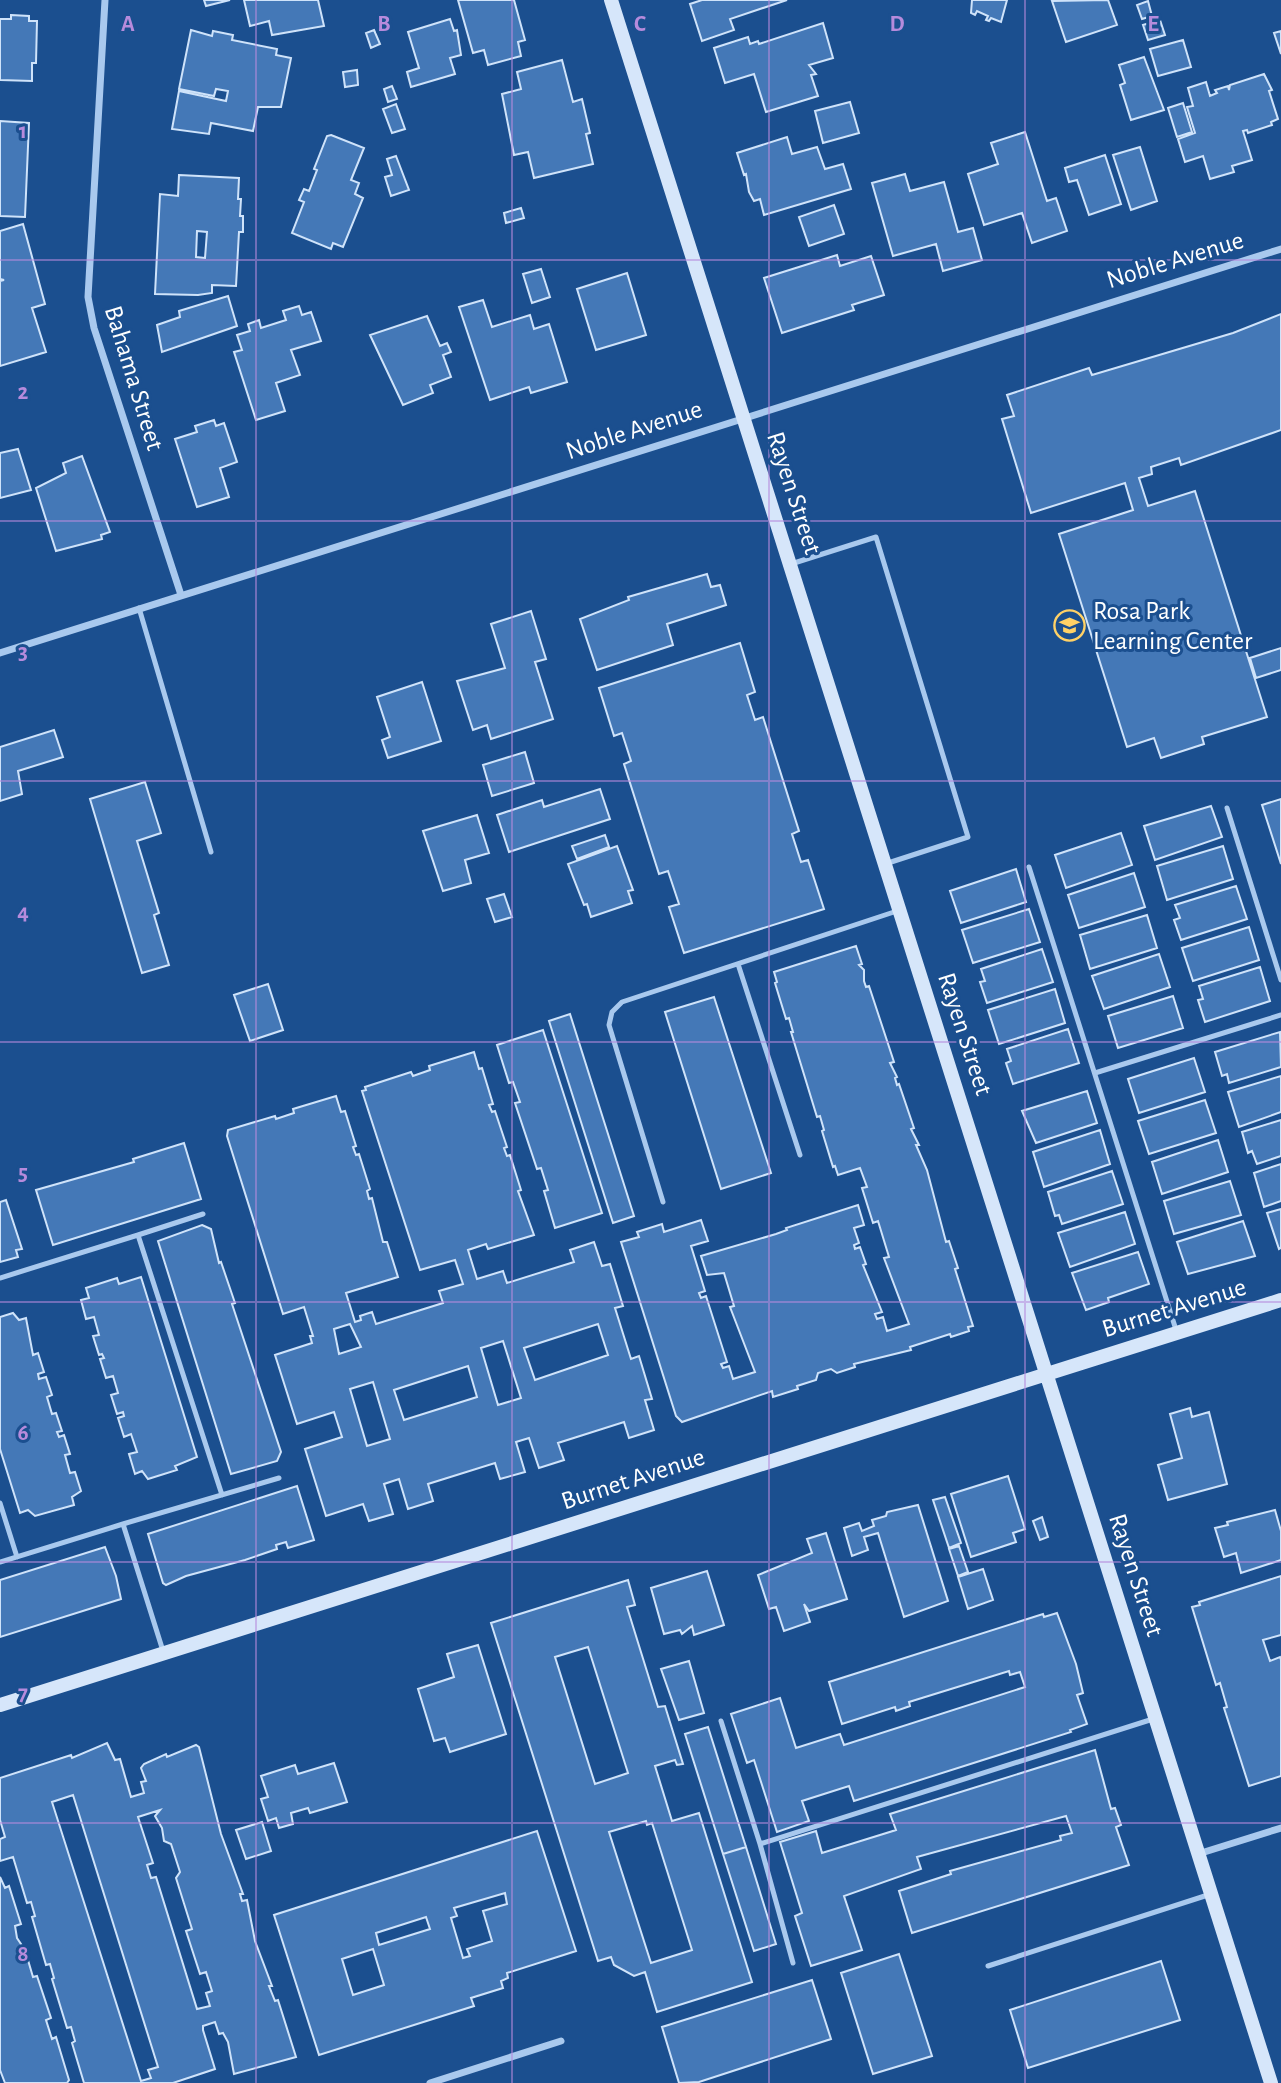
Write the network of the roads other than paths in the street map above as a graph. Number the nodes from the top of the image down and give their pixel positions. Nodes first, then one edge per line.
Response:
1 (105, 0) edge
2 (611, 0) edge
3 (1281, 248) edge
4 (744, 417) junction
5 (791, 565) junction
6 (181, 595) junction
7 (139, 608) junction
8 (0, 653) edge
9 (1227, 808) dead end
10 (211, 852) dead end
11 (885, 864) junction
12 (1029, 867) dead end
13 (900, 910) junction
14 (738, 964) junction
15 (1281, 980) edge
16 (1281, 1015) edge
17 (1095, 1073) junction
18 (800, 1155) dead end
19 (663, 1202) dead end
20 (203, 1214) dead end
21 (138, 1235) junction
22 (0, 1278) edge
23 (1281, 1300) edge
24 (1177, 1333) junction
25 (1046, 1373) junction
26 (279, 1478) dead end
27 (222, 1495) junction
28 (0, 1503) edge
29 (123, 1524) junction
30 (17, 1557) junction
31 (0, 1562) edge
32 (164, 1654) junction
33 (0, 1705) edge
34 (1156, 1718) junction
35 (721, 1721) dead end
36 (1281, 1828) edge
37 (760, 1844) junction
38 (1198, 1854) junction
39 (1211, 1894) junction
40 (793, 1963) dead end
41 (988, 1966) dead end
42 (561, 2041) dead end
43 (430, 2083) edge
44 (1270, 2083) edge

1 - 6 street, Bahama Street
2 - 4 street, Rayen Street
3 - 4 street, Noble Avenue
4 - 5 street, Rayen Street
4 - 6 street, Noble Avenue
5 - 11 street, Rayen Street
5 - 11 lane
6 - 7 street, Noble Avenue
7 - 8 street, Noble Avenue
7 - 10 lane
9 - 15 lane
11 - 13 street, Rayen Street
12 - 17 lane
13 - 14 lane
13 - 25 street, Rayen Street
14 - 18 lane
14 - 19 lane
16 - 17 lane
17 - 24 lane
20 - 21 lane
21 - 22 lane
21 - 27 lane
23 - 24 street, Burnet Avenue
24 - 25 street, Burnet Avenue
25 - 32 street, Burnet Avenue
25 - 34 street, Rayen Street
26 - 27 lane
27 - 29 lane
28 - 30 lane
29 - 30 lane
29 - 32 lane
30 - 31 lane
32 - 33 street, Burnet Avenue
34 - 37 lane
34 - 38 street, Rayen Street
35 - 37 lane
36 - 38 street
37 - 40 lane
38 - 39 street, Rayen Street
39 - 41 lane
39 - 44 street, Rayen Street
42 - 43 street

